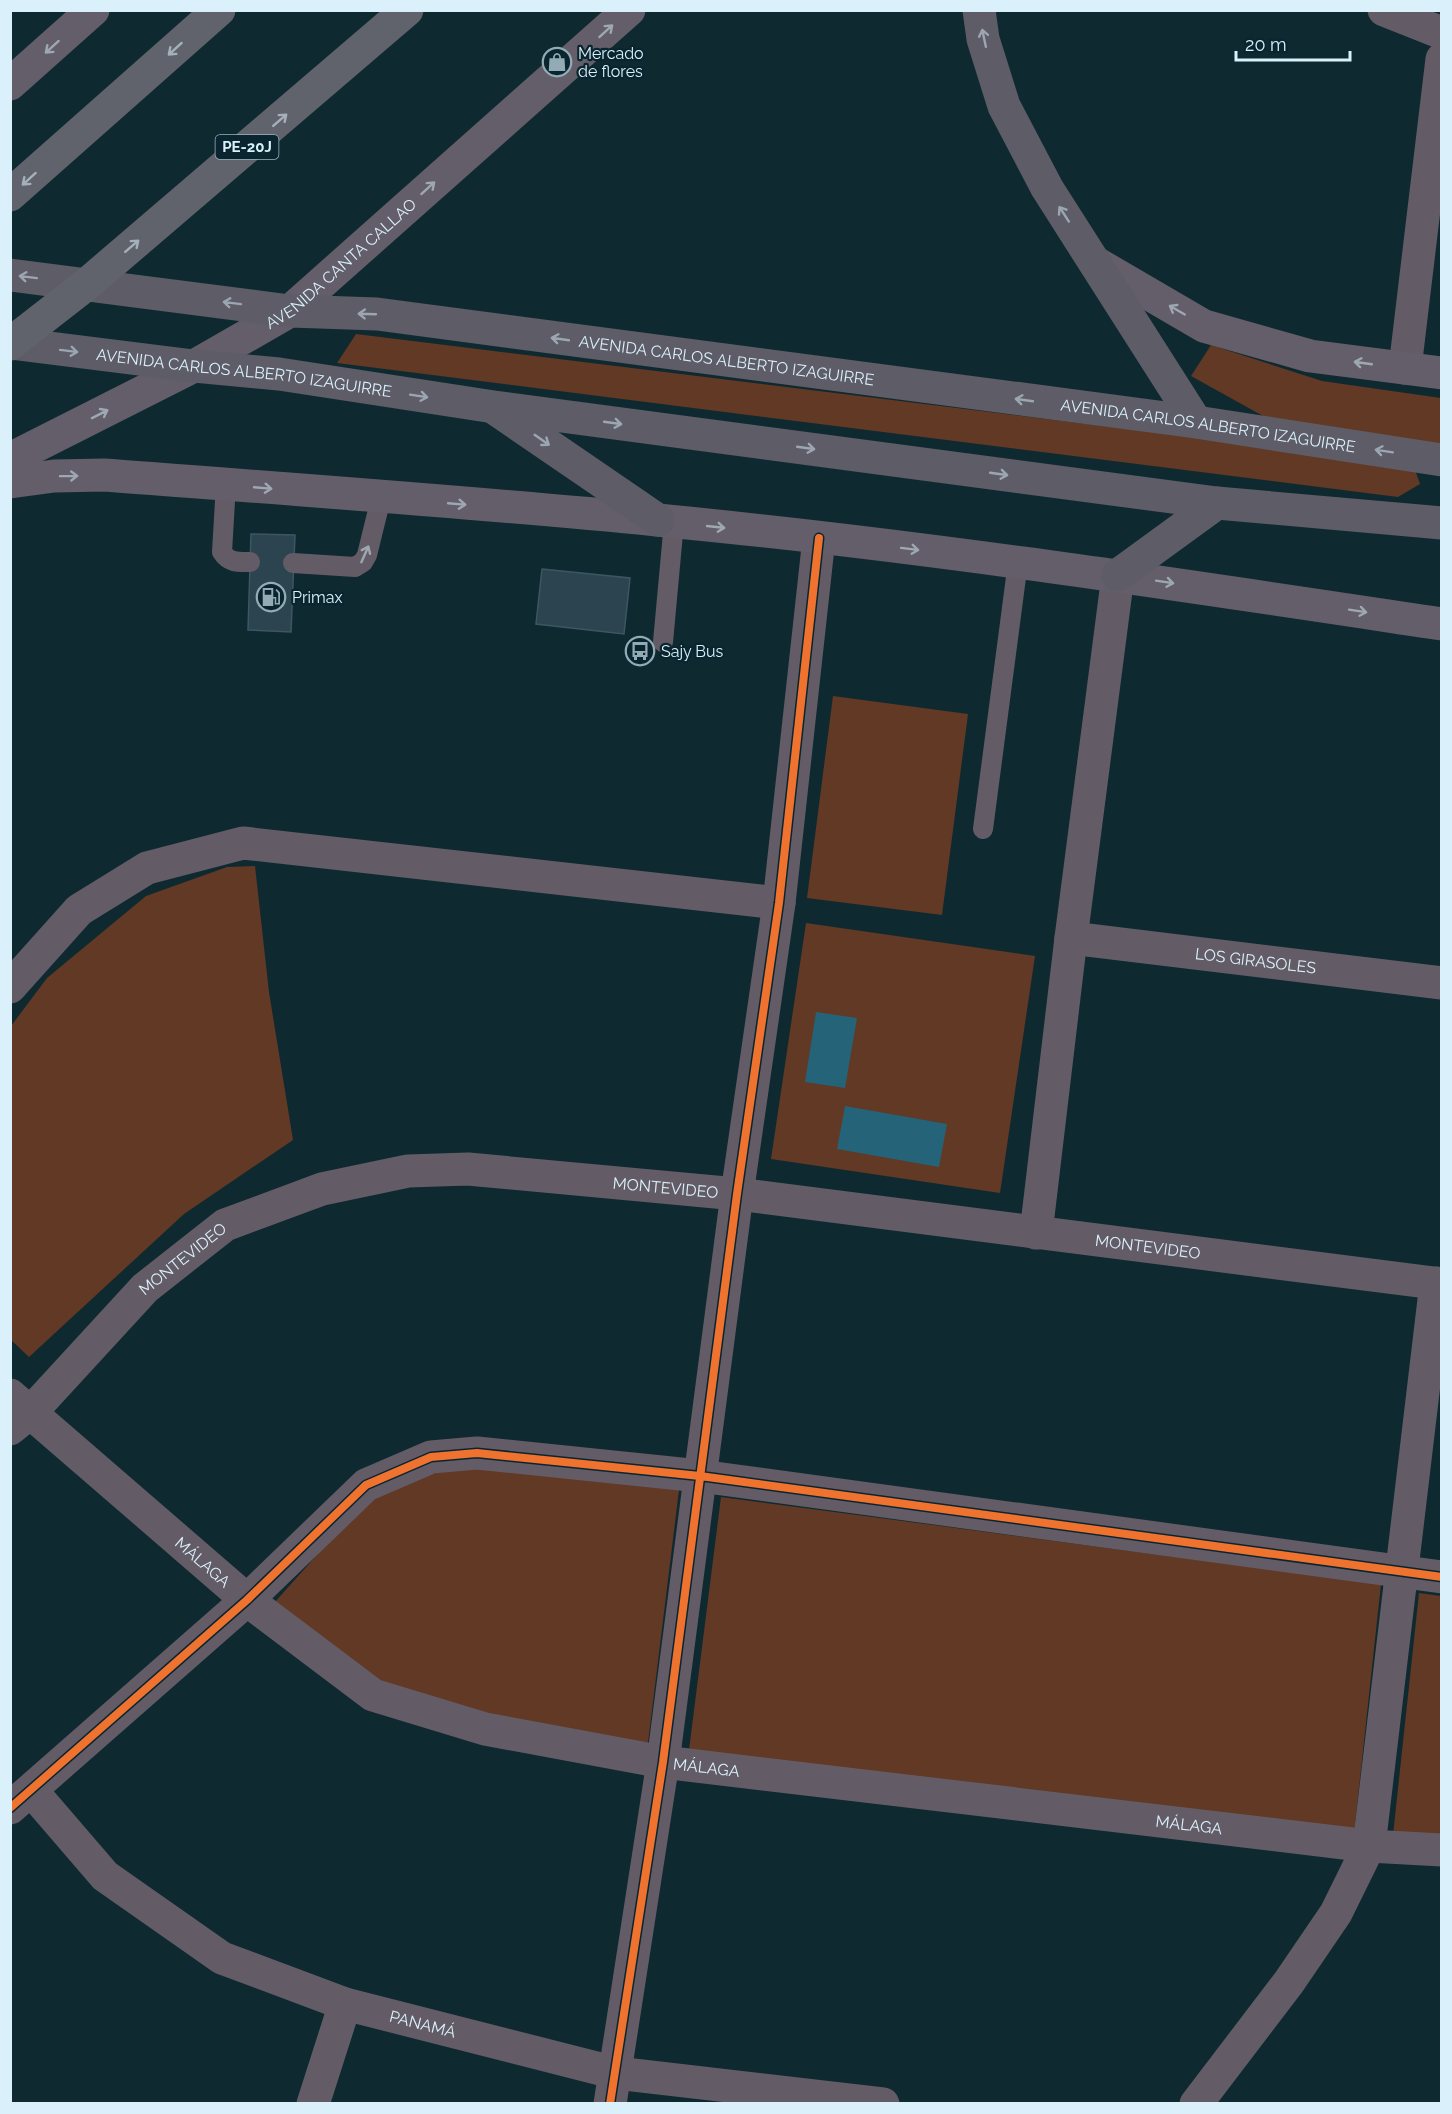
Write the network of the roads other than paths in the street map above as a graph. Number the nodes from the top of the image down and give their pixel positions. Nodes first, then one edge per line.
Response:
1 (93, 10) edge
2 (219, 10) edge
3 (407, 10) edge
4 (629, 10) edge
5 (979, 10) edge
6 (1384, 10) edge
7 (1442, 33) edge
8 (1442, 59) edge
9 (10, 84) edge
10 (10, 195) edge
11 (1096, 263) junction
12 (10, 275) edge
13 (87, 284) junction
14 (290, 311) junction
15 (11, 343) edge
16 (194, 366) junction
17 (1405, 368) junction
18 (1442, 373) edge
19 (494, 407) junction
20 (1196, 422) junction
21 (10, 459) edge
22 (1437, 466) edge
23 (10, 482) edge
24 (226, 484) junction
25 (381, 498) junction
26 (1217, 503) junction
27 (1435, 516) edge
28 (666, 521) junction
29 (819, 538) junction
30 (250, 562) dead end
31 (1018, 562) junction
32 (293, 563) dead end
33 (1118, 575) junction
34 (1442, 624) edge
35 (663, 642) dead end
36 (983, 829) dead end
37 (779, 903) junction
38 (1071, 938) junction
39 (1442, 983) edge
40 (10, 987) edge
41 (737, 1194) junction
42 (1036, 1233) junction
43 (1439, 1283) edge
44 (17, 1412) edge
45 (700, 1476) junction
46 (1400, 1573) junction
47 (1442, 1577) edge
48 (246, 1600) junction
49 (663, 1762) junction
50 (21, 1799) edge
51 (1368, 1846) junction
52 (1442, 1850) edge
53 (345, 2004) junction
54 (613, 2088) edge
55 (313, 2103) edge
56 (883, 2103) edge
57 (1196, 2103) edge

1 -> 9 street
2 -> 10 highway
13 -> 3 highway, PE-20J
14 -> 4 street, AVENIDA CANTA CALLAO
11 -> 5 main road
6 - 7 street
8 - 17 street
17 -> 11 street
11 - 20 main road
13 -> 12 main road, AVENIDA CARLOS ALBERTO IZAGUIRRE
14 -> 13 main road, AVENIDA CARLOS ALBERTO IZAGUIRRE
13 - 15 highway, PE-20J
14 - 16 street, AVENIDA CANTA CALLAO
20 -> 14 main road, AVENIDA CARLOS ALBERTO IZAGUIRRE
15 -> 16 main road, AVENIDA CARLOS ALBERTO IZAGUIRRE
16 -> 19 main road, AVENIDA CARLOS ALBERTO IZAGUIRRE
21 -> 16 street, AVENIDA CANTA CALLAO
17 - 18 street
19 -> 26 main road, AVENIDA CARLOS ALBERTO IZAGUIRRE
19 -> 28 main road
22 -> 20 main road, AVENIDA CARLOS ALBERTO IZAGUIRRE
23 -> 24 street
24 -> 25 street
24 - 30 lane
25 -> 28 street
32 -> 25 lane
26 - 27 main road, AVENIDA CARLOS ALBERTO IZAGUIRRE
26 - 33 main road
28 -> 29 street
28 - 35 lane
29 -> 31 street
29 - 37 street
31 - 33 street
31 - 36 lane
33 -> 34 street
33 - 38 street
37 - 40 street
37 - 41 street
38 - 39 street, LOS GIRASOLES
38 - 42 street
41 - 42 street, MONTEVIDEO
41 - 44 street, MONTEVIDEO
41 - 45 street
42 - 43 street, MONTEVIDEO
43 - 46 street
44 - 48 street, MÁLAGA
45 - 46 street
45 - 48 street
45 - 49 street
46 - 47 street
46 - 51 street
48 - 49 street, MÁLAGA
48 - 50 street
49 - 51 street, MÁLAGA
49 - 54 street
50 - 53 street, PANAMÁ
51 - 52 street, MÁLAGA
51 - 57 street
53 - 54 street, PANAMÁ
53 - 55 street
54 - 56 street, PANAMÁ

